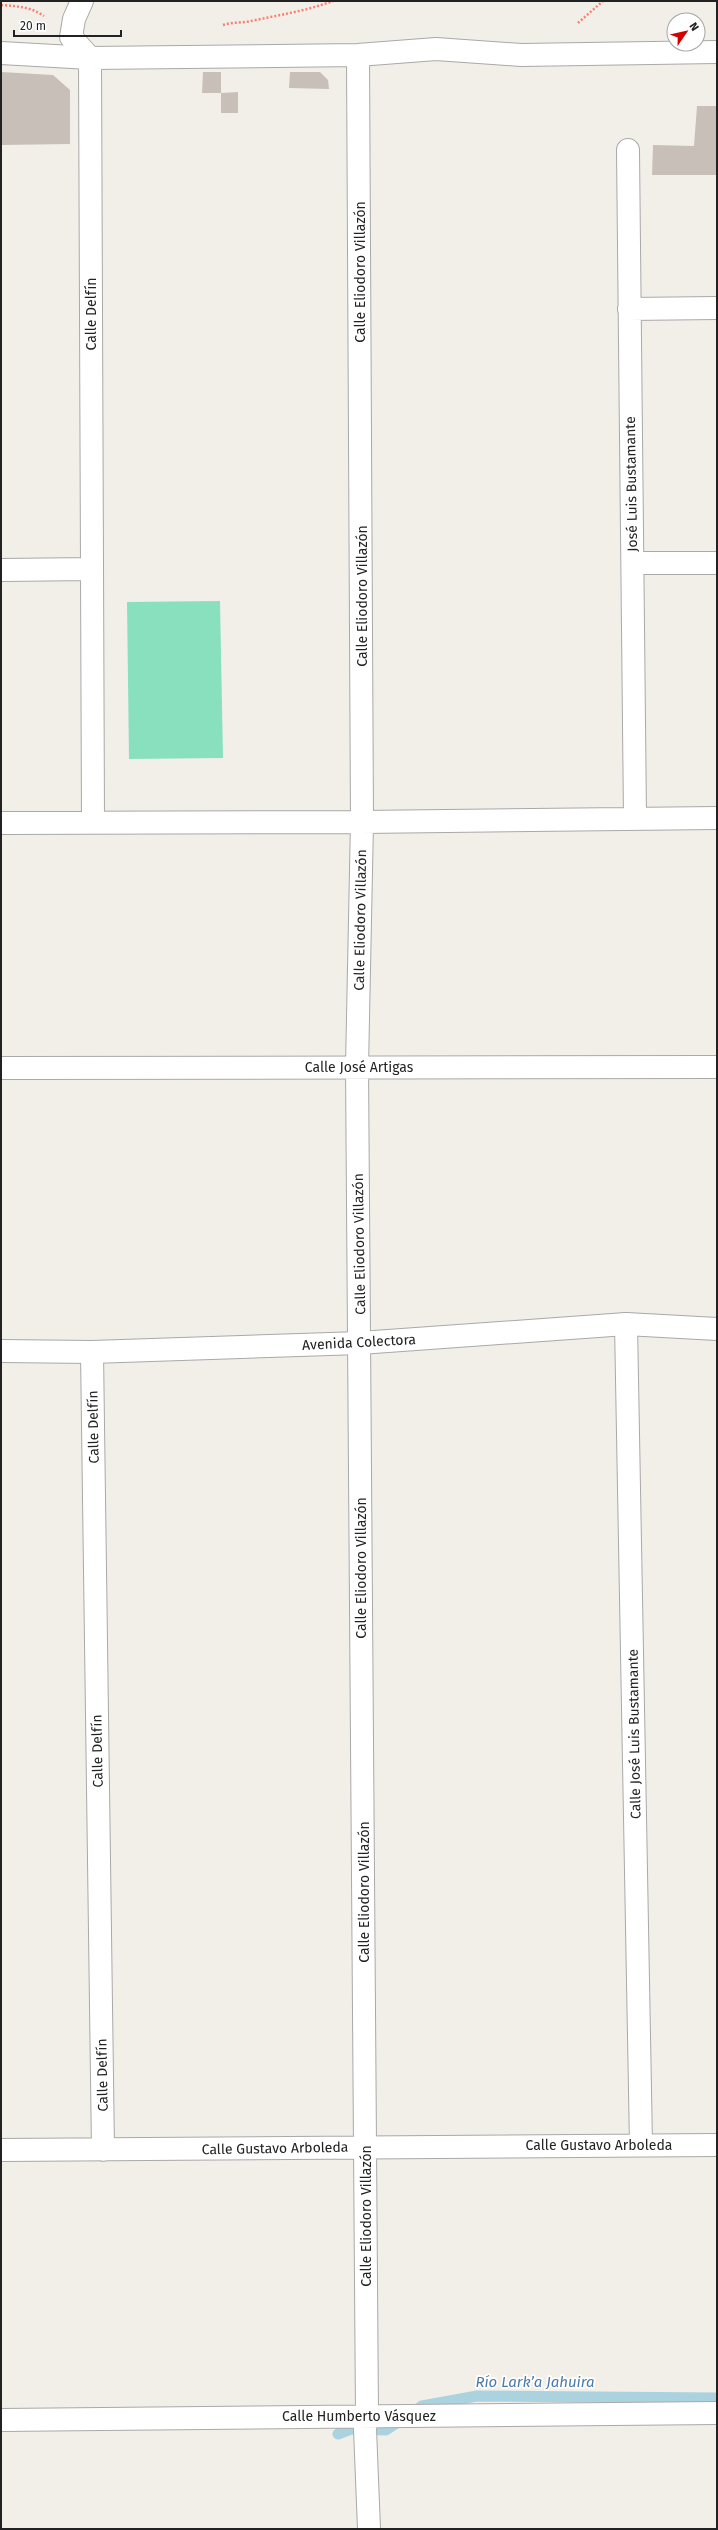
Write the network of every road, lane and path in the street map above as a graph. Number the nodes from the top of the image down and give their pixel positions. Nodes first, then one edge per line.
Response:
1 (82, 1) edge
2 (333, 1) edge
3 (1, 5) edge
4 (71, 37) junction
5 (717, 52) edge
6 (1, 53) edge
7 (358, 55) junction
8 (193, 57) junction
9 (90, 58) junction
10 (628, 150) dead end
11 (628, 308) junction
12 (717, 308) edge
13 (632, 563) junction
14 (717, 563) edge
15 (92, 569) junction
16 (1, 570) edge
17 (635, 818) junction
18 (717, 818) edge
19 (1, 822) edge
20 (93, 822) junction
21 (362, 822) junction
22 (357, 1067) junction
23 (717, 1067) edge
24 (1, 1068) edge
25 (626, 1324) junction
26 (717, 1329) edge
27 (360, 1343) junction
28 (1, 1351) edge
29 (92, 1352) junction
30 (717, 2144) edge
31 (641, 2145) junction
32 (366, 2147) junction
33 (1, 2150) edge
34 (103, 2150) junction
35 (717, 2412) edge
36 (367, 2415) junction
37 (1, 2420) edge
38 (369, 2529) edge

1 - 4 street
2 - 8 path
3 - 4 path
4 - 9 street
5 - 7 street
6 - 9 street
7 - 8 street
7 - 21 street, Calle Eliodoro Villazón
8 - 9 street
9 - 15 street, Calle Delfín
10 - 11 street, José Luis Bustamante
11 - 12 street
11 - 13 street, José Luis Bustamante
13 - 14 street
13 - 17 street, José Luis Bustamante
15 - 16 street
15 - 20 street, Calle Delfín
17 - 18 street
17 - 21 street
19 - 20 street
20 - 21 street
21 - 22 street, Calle Eliodoro Villazón
22 - 23 street, Calle José Artigas
22 - 24 street, Calle José Artigas
22 - 27 street, Calle Eliodoro Villazón
25 - 26 street, Avenida Colectora
25 - 27 street, Avenida Colectora
25 - 31 street, Calle José Luis Bustamante
27 - 29 street, Avenida Colectora
27 - 32 street, Calle Eliodoro Villazón
28 - 29 street, Avenida Colectora
29 - 34 street, Calle Delfín
30 - 31 street, Calle Gustavo Arboleda
31 - 32 street, Calle Gustavo Arboleda
32 - 34 street, Calle Gustavo Arboleda
32 - 36 street, Calle Eliodoro Villazón
33 - 34 street, Calle Gustavo Arboleda
35 - 36 street, Calle Humberto Vásquez
36 - 37 street, Calle Humberto Vásquez
36 - 38 street, Calle Eliodoro Villazón

